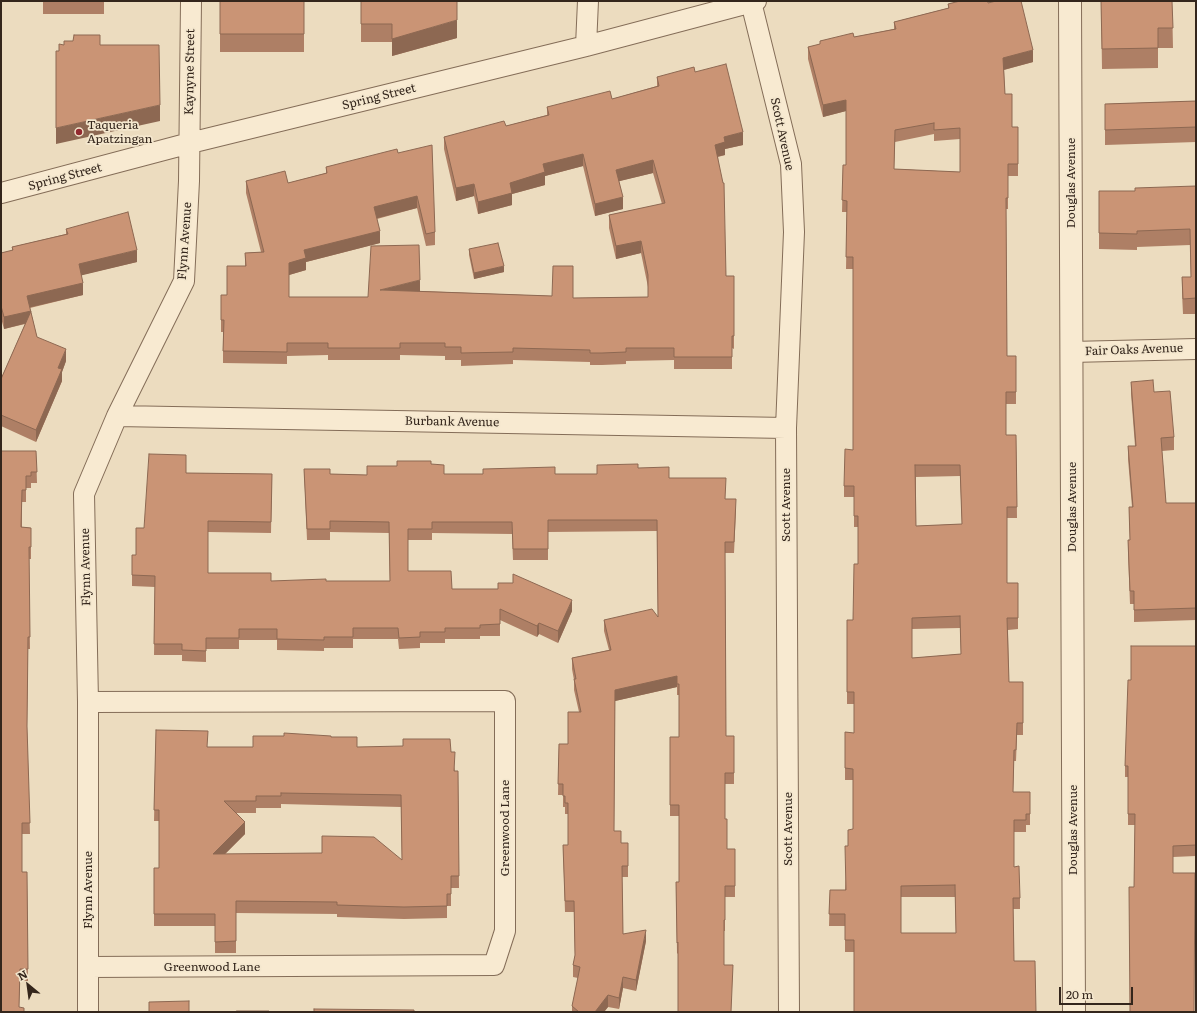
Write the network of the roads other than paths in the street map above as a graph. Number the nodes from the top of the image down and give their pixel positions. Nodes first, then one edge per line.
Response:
1 (191, 1) edge
2 (588, 1) edge
3 (1070, 1) edge
4 (754, 2) edge
5 (586, 46) junction
6 (190, 143) junction
7 (1, 193) edge
8 (1196, 349) edge
9 (1071, 352) junction
10 (117, 416) junction
11 (786, 428) junction
12 (88, 702) junction
13 (88, 967) junction
14 (88, 1012) edge
15 (789, 1012) edge
16 (1074, 1012) edge

1 - 6 street, Kaynyne Street
2 - 5 street
3 - 9 street, Douglas Avenue
4 - 5 street, Spring Street
4 - 11 street, Scott Avenue
5 - 6 street, Spring Street
6 - 7 street, Spring Street
6 - 10 street, Flynn Avenue
8 - 9 street, Fair Oaks Avenue
9 - 16 street, Douglas Avenue
10 - 11 street, Burbank Avenue
10 - 12 street, Flynn Avenue
11 - 15 street, Scott Avenue
12 - 13 street, Flynn Avenue
12 - 13 street, Greenwood Lane
13 - 14 street, Flynn Avenue

